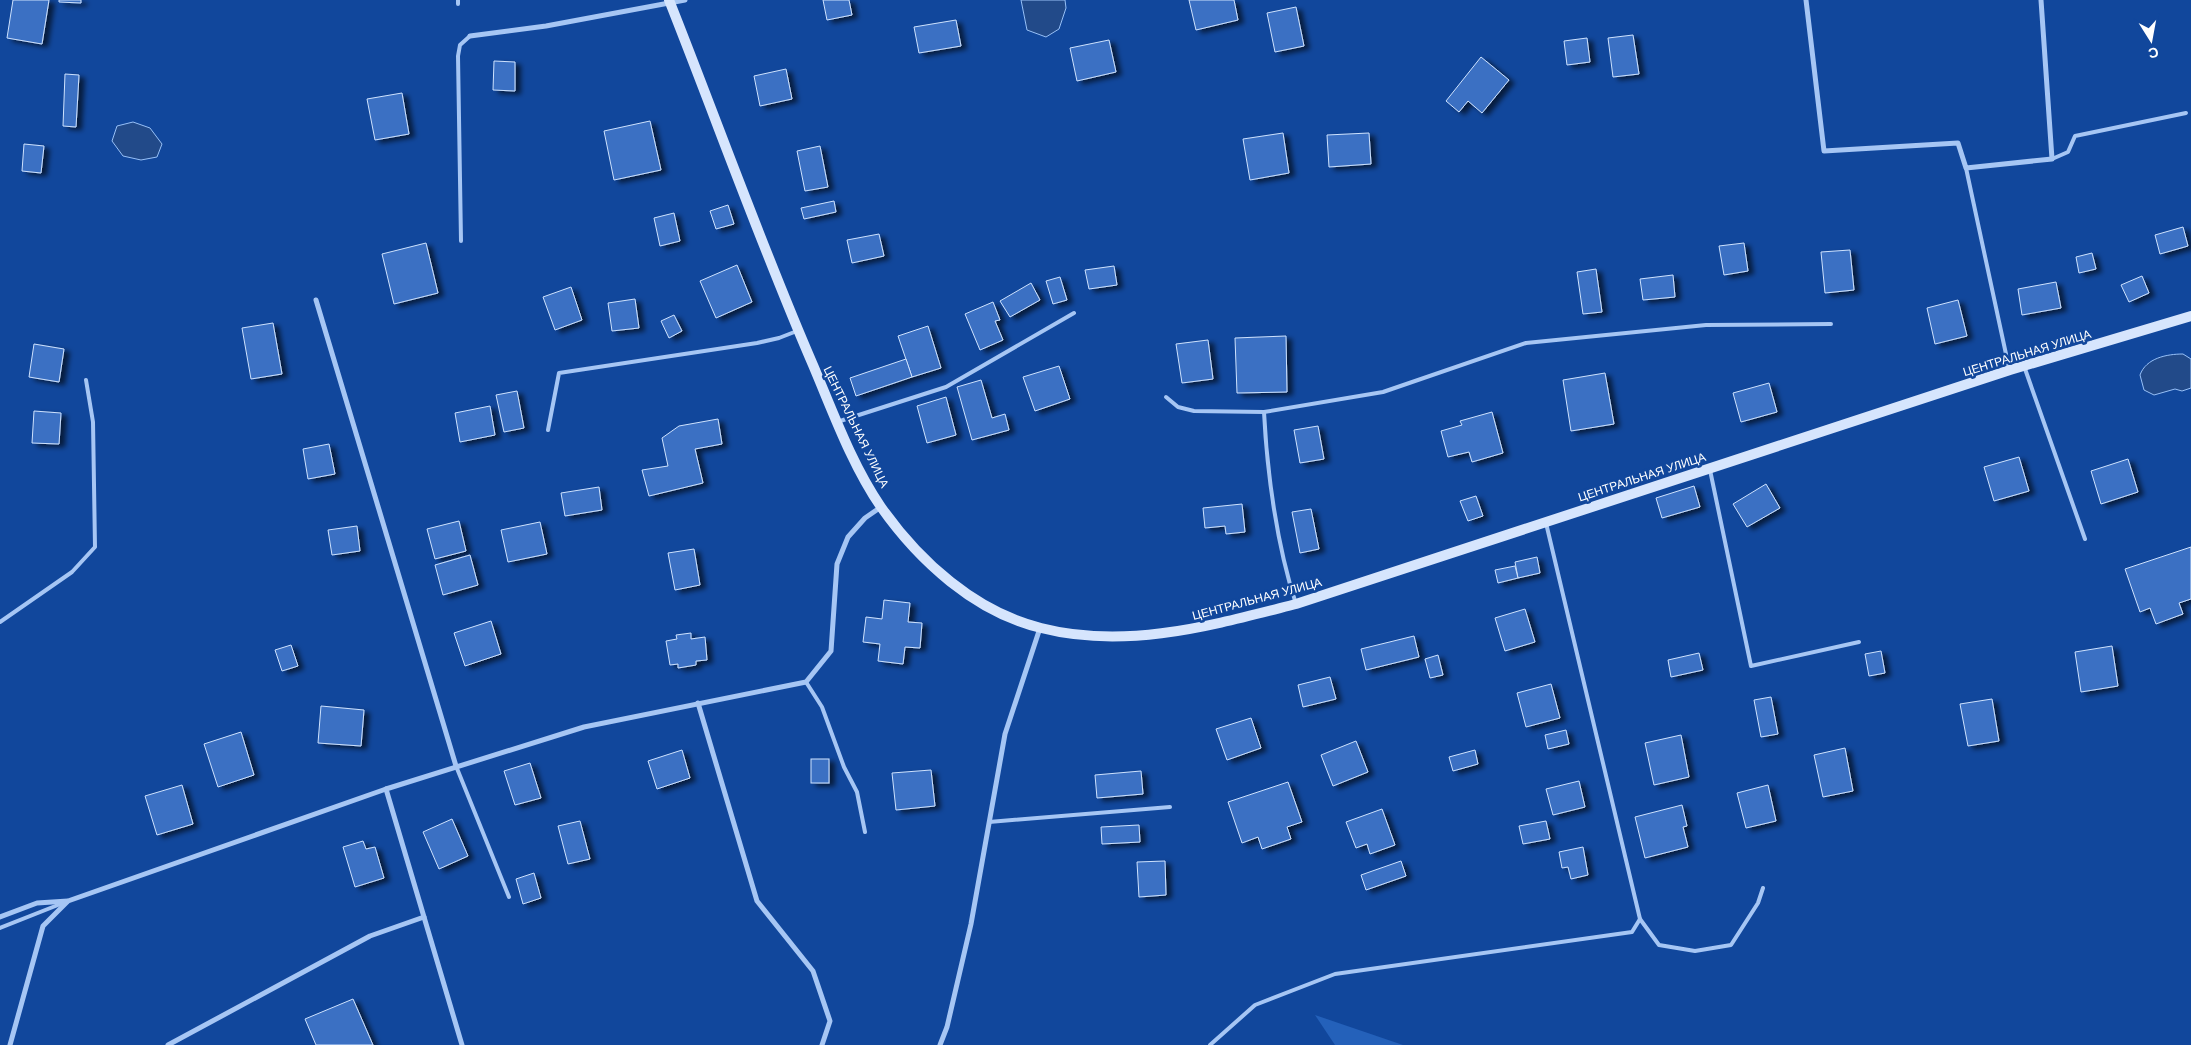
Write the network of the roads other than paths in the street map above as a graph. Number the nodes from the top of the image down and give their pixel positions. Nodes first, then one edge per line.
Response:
1 (685, 0) edge
2 (1806, 0) edge
3 (2041, 0) edge
4 (669, 1) edge
5 (470, 36) joint
6 (2186, 113) dead end
7 (2052, 159) junction
8 (1966, 168) junction
9 (461, 241) dead end
10 (316, 300) dead end
11 (1074, 313) dead end
12 (2191, 316) edge
13 (1831, 324) dead end
14 (798, 330) junction
15 (2024, 366) junction
16 (2010, 370) junction
17 (86, 380) dead end
18 (1166, 397) dead end
19 (1264, 412) junction
20 (837, 422) junction
21 (548, 430) dead end
22 (1710, 468) junction
23 (881, 507) junction
24 (1546, 523) junction
25 (2084, 539) dead end
26 (1296, 604) junction
27 (0, 622) edge
28 (1040, 628) junction
29 (1859, 642) dead end
30 (806, 682) junction
31 (698, 703) junction
32 (456, 766) junction
33 (386, 789) junction
34 (1170, 807) dead end
35 (989, 822) junction
36 (865, 832) dead end
37 (1764, 888) dead end
38 (509, 897) dead end
39 (68, 901) junction
40 (0, 917) edge
41 (424, 918) junction
42 (1640, 919) junction
43 (0, 928) edge
44 (10, 1045) edge
45 (168, 1045) edge
46 (462, 1045) edge
47 (822, 1045) edge
48 (940, 1045) edge
49 (1210, 1045) edge

1 - 4 street
2 - 8 street
3 - 7 street
4 - 5 street
4 - 14 street, ЦЕНТРАЛЬНАЯ УЛИЦА
5 - 9 lane
6 - 7 lane
7 - 8 street
8 - 16 lane
10 - 32 street
11 - 20 lane
12 - 15 street, ЦЕНТРАЛЬНАЯ УЛИЦА
13 - 19 lane
14 - 20 street, ЦЕНТРАЛЬНАЯ УЛИЦА
14 - 21 lane
15 - 16 street, ЦЕНТРАЛЬНАЯ УЛИЦА
15 - 25 lane
16 - 22 street, ЦЕНТРАЛЬНАЯ УЛИЦА
17 - 27 lane
18 - 19 lane
19 - 26 lane
20 - 23 street, ЦЕНТРАЛЬНАЯ УЛИЦА
22 - 24 street, ЦЕНТРАЛЬНАЯ УЛИЦА
22 - 29 lane
23 - 28 street, ЦЕНТРАЛЬНАЯ УЛИЦА
23 - 30 street
24 - 26 street, ЦЕНТРАЛЬНАЯ УЛИЦА
24 - 42 lane
26 - 28 street, ЦЕНТРАЛЬНАЯ УЛИЦА
28 - 35 street
30 - 31 street
30 - 36 lane
31 - 32 street
31 - 47 street
32 - 33 street
32 - 38 lane
33 - 39 street
33 - 41 street
34 - 35 lane
35 - 48 street
37 - 42 lane
39 - 40 street
39 - 43 lane
39 - 44 street
41 - 45 street
41 - 46 street
42 - 49 lane

